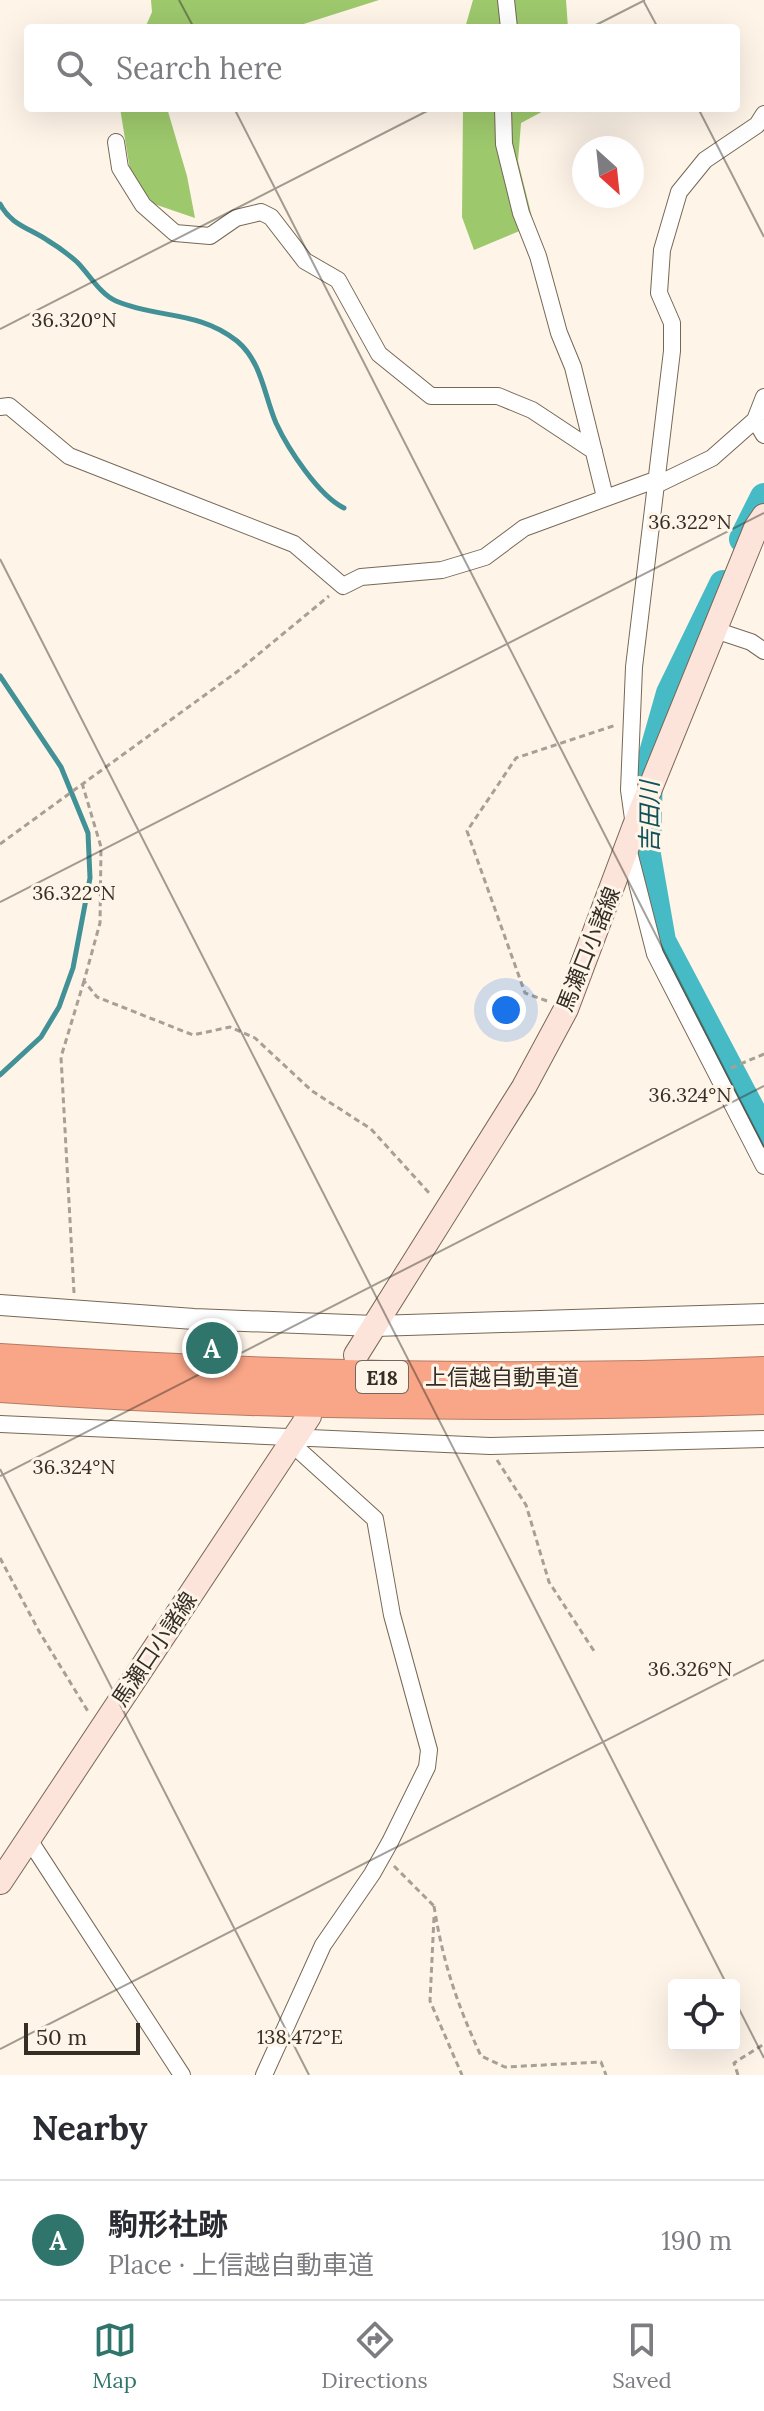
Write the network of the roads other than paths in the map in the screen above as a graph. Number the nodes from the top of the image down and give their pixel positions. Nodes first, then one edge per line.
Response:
1 (506, 0) edge
2 (509, 24) edge
3 (503, 112) edge
4 (764, 114) edge
5 (116, 142) dead end
6 (764, 397) edge
7 (0, 407) edge
8 (755, 420) junction
9 (764, 435) edge
10 (594, 451) junction
11 (654, 483) junction
12 (605, 497) junction
13 (764, 516) edge
14 (715, 630) junction
15 (764, 651) edge
16 (631, 838) junction
17 (764, 1166) edge
18 (0, 1305) edge
19 (764, 1314) edge
20 (375, 1326) junction
21 (356, 1355) dead end
22 (0, 1359) edge
23 (764, 1372) edge
24 (0, 1387) edge
25 (764, 1399) edge
26 (0, 1424) edge
27 (298, 1432) junction
28 (764, 1439) edge
29 (28, 1838) junction
30 (0, 1882) edge
31 (182, 2075) edge
32 (264, 2075) edge

1 - 2 street
3 - 10 street
4 - 11 street
5 - 10 street
6 - 8 street
7 - 12 street
8 - 9 street
8 - 11 street
10 - 12 street
11 - 12 street
11 - 16 street
13 - 14 main road, 馬瀬口小諸線
14 - 15 street
14 - 16 main road, 馬瀬口小諸線
16 - 17 street
16 - 20 main road, 馬瀬口小諸線
18 - 20 street
19 - 20 street
20 - 21 main road, 馬瀬口小諸線
22 - 23 highway, 上信越自動車道 / E18
24 - 25 highway, 上信越自動車道 / E18
26 - 27 street
27 - 28 street
27 - 29 main road, 馬瀬口小諸線
27 - 32 street
29 - 30 main road, 馬瀬口小諸線
29 - 31 street

